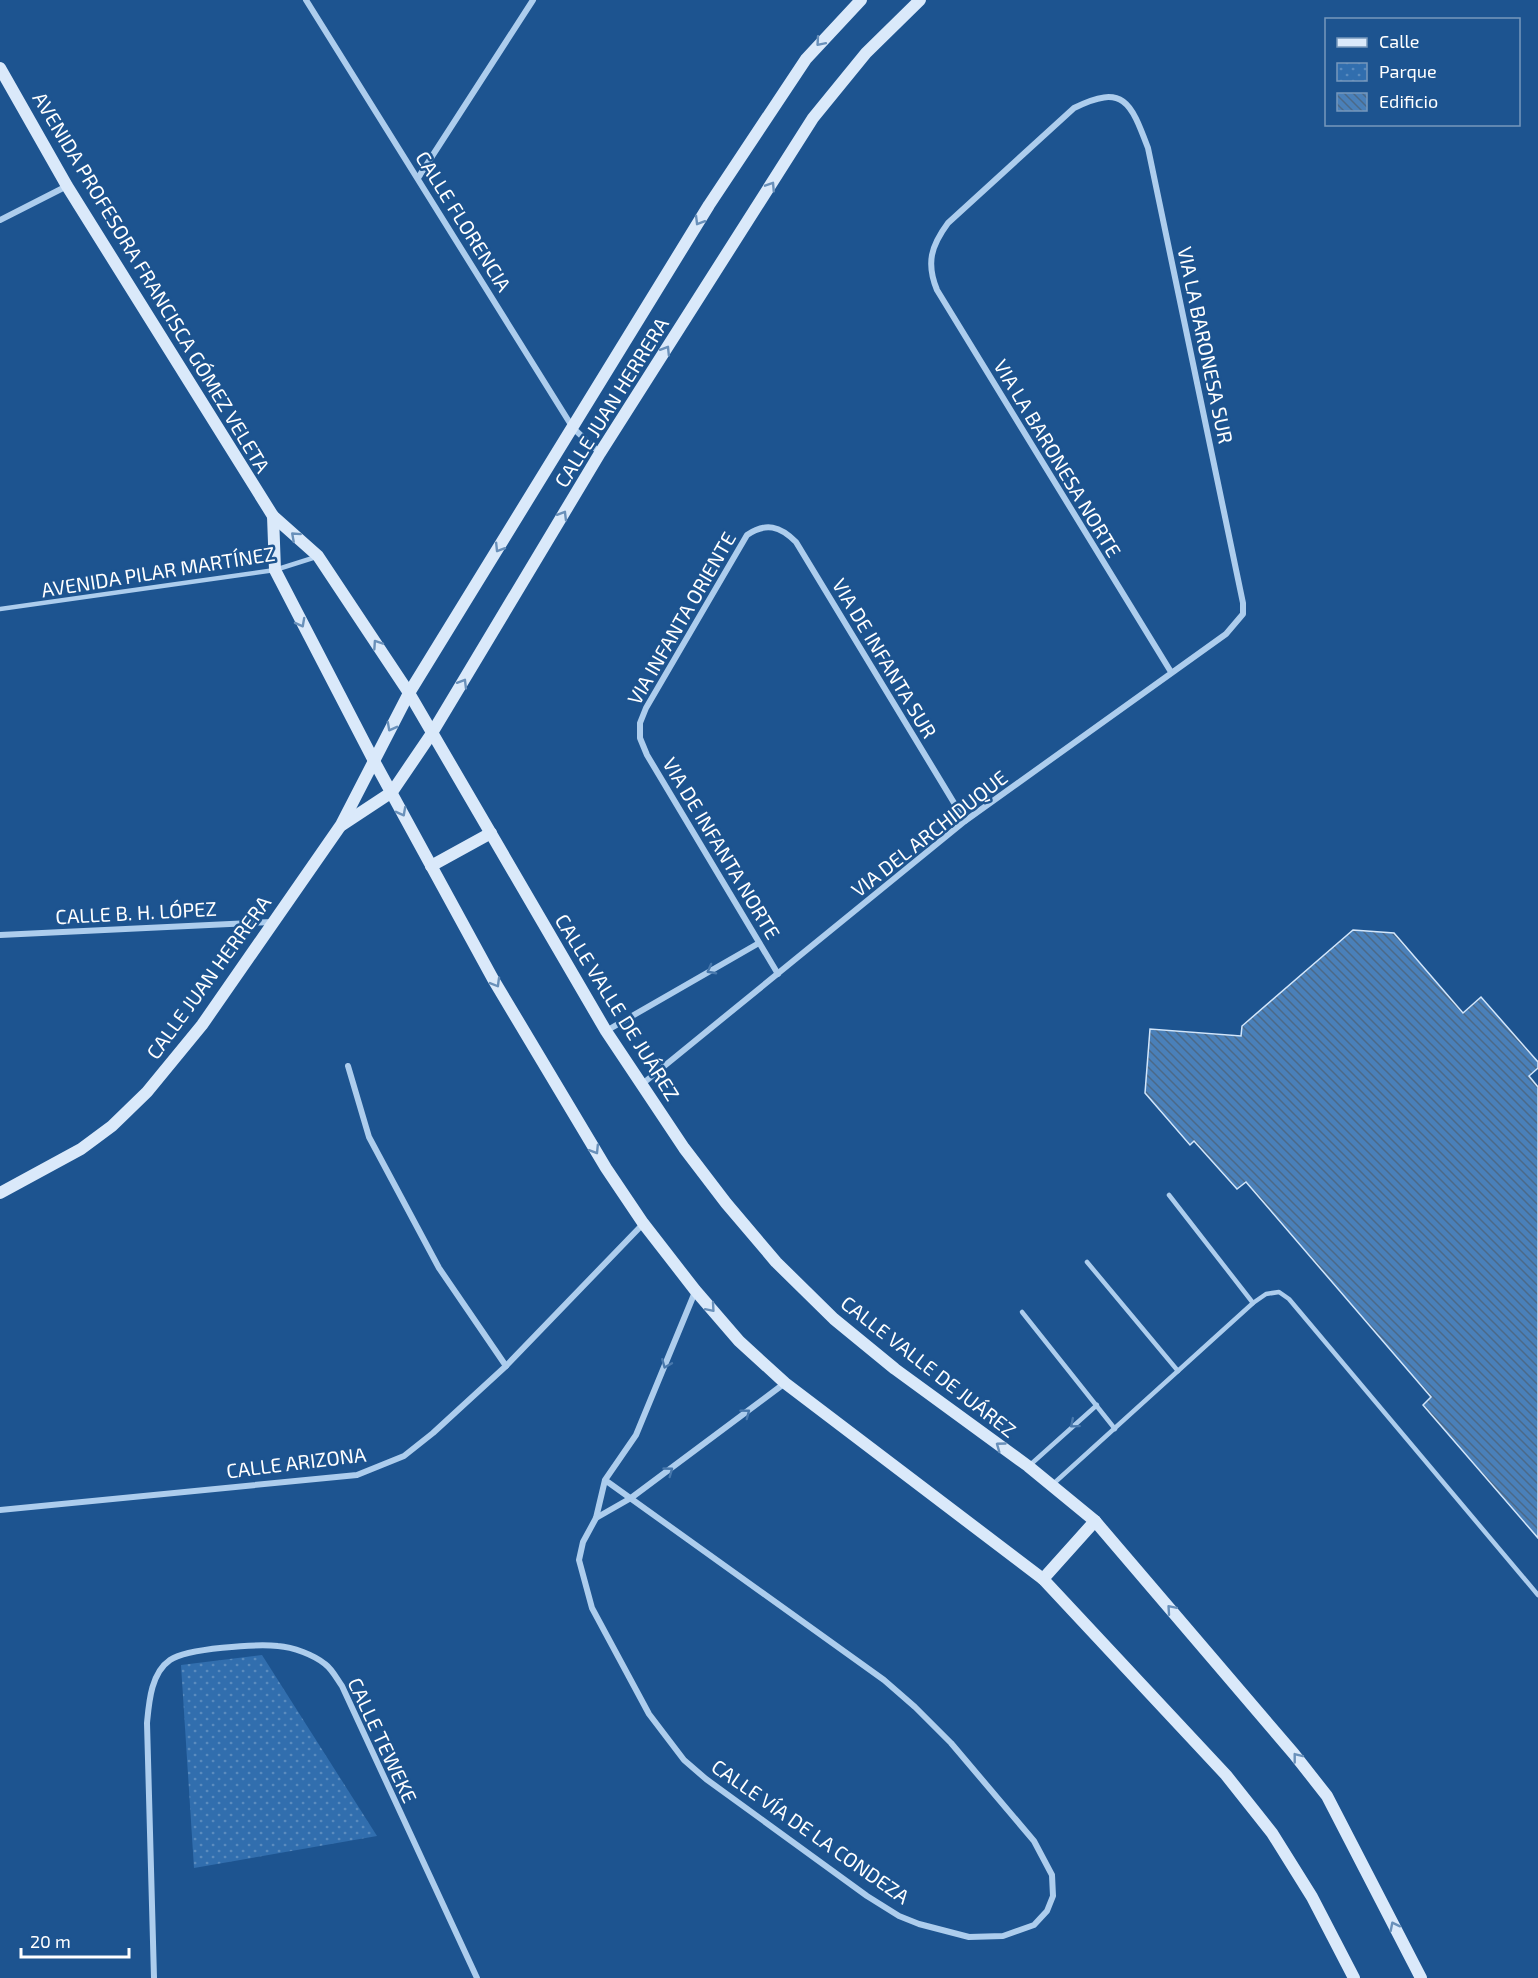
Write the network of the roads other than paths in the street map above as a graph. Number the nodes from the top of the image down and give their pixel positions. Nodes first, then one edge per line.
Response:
1 (306, 0) edge
2 (532, 0) edge
3 (861, 0) edge
4 (920, 0) edge
5 (0, 69) edge
6 (1112, 95) joint
7 (418, 178) junction
8 (67, 186) junction
9 (0, 220) edge
10 (573, 428) junction
11 (600, 453) junction
12 (273, 516) junction
13 (765, 526) joint
14 (318, 556) junction
15 (275, 570) junction
16 (0, 609) edge
17 (1243, 614) joint
18 (1171, 672) junction
19 (409, 693) junction
20 (432, 733) junction
21 (640, 738) joint
22 (374, 761) junction
23 (392, 792) junction
24 (965, 821) junction
25 (340, 825) junction
26 (491, 833) junction
27 (431, 866) junction
28 (274, 922) junction
29 (0, 935) edge
30 (759, 942) junction
31 (778, 974) junction
32 (606, 1031) junction
33 (348, 1066) dead end
34 (641, 1085) junction
35 (0, 1193) edge
36 (1169, 1195) dead end
37 (643, 1223) junction
38 (1087, 1262) dead end
39 (695, 1290) junction
40 (1253, 1303) junction
41 (1022, 1312) dead end
42 (506, 1366) junction
43 (1178, 1371) junction
44 (785, 1383) junction
45 (1097, 1405) junction
46 (1115, 1429) junction
47 (1028, 1466) junction
48 (605, 1480) junction
49 (1052, 1485) junction
50 (631, 1498) junction
51 (0, 1510) edge
52 (596, 1518) junction
53 (1095, 1521) junction
54 (1043, 1579) junction
55 (1538, 1595) edge
56 (154, 1978) edge
57 (477, 1978) edge
58 (1354, 1978) edge
59 (1421, 1978) edge

1 - 7 street, CALLE FLORENCIA
2 - 7 street
3 -> 10 street, CALLE JUAN HERRERA
11 -> 4 street, CALLE JUAN HERRERA
5 - 8 street, AVENIDA PROFESORA FRANCISCA GÓMEZ VELETA
6 - 17 street, VIA LA BARONESA SUR
6 - 18 street, VIA LA BARONESA NORTE
7 - 10 street, CALLE FLORENCIA
8 - 9 street
8 - 12 street, AVENIDA PROFESORA FRANCISCA GÓMEZ VELETA
10 - 11 street, CALLE FLORENCIA
10 -> 19 street, CALLE JUAN HERRERA
20 -> 11 street, CALLE JUAN HERRERA
14 -> 12 street, AVENIDA PROFESORA FRANCISCA GÓMEZ VELETA
12 - 15 street, AVENIDA PROFESORA FRANCISCA GÓMEZ VELETA
13 - 21 street, VIA INFANTA ORIENTE
13 - 24 street, VIA DE INFANTA SUR
14 - 15 lane, AVENIDA PILAR MARTÍNEZ
19 -> 14 street, AVENIDA PROFESORA FRANCISCA GÓMEZ VELETA
15 - 16 lane, AVENIDA PILAR MARTÍNEZ
15 -> 22 street, AVENIDA PROFESORA FRANCISCA GÓMEZ VELETA
17 - 18 street, VIA DEL ARCHIDUQUE
18 - 24 street, VIA DEL ARCHIDUQUE
19 - 20 street, CALLE VALLE DE JUÁREZ
19 -> 22 street, CALLE JUAN HERRERA
20 - 23 street, CALLE JUAN HERRERA
20 - 26 street, CALLE VALLE DE JUÁREZ
21 - 30 street, VIA DE INFANTA NORTE
22 - 23 street
22 - 25 street, CALLE JUAN HERRERA
23 - 25 street, CALLE JUAN HERRERA
23 -> 27 street
24 - 31 street, VIA DEL ARCHIDUQUE
25 - 28 street, CALLE JUAN HERRERA
26 - 27 street
26 - 32 street, CALLE VALLE DE JUÁREZ
27 -> 37 street
28 - 29 street, CALLE B. H. LÓPEZ
28 - 35 street, CALLE JUAN HERRERA
30 - 31 street, VIA DE INFANTA NORTE
30 -> 32 street
31 - 34 street, VIA DEL ARCHIDUQUE
32 - 34 street, CALLE VALLE DE JUÁREZ
33 - 42 street
47 -> 34 street, CALLE VALLE DE JUÁREZ
36 - 40 lane
37 - 39 street
37 - 42 street, CALLE ARIZONA
38 - 43 lane
39 -> 44 street
39 -> 48 street, CALLE VÍA DE LA CONDEZA
40 - 43 lane
40 - 55 lane
41 - 45 lane
42 - 51 street, CALLE ARIZONA
43 - 46 lane
50 -> 44 street
44 - 54 street
45 - 46 lane
45 -> 47 lane
46 - 49 lane
47 - 49 street, CALLE VALLE DE JUÁREZ
48 - 50 street, CALLE VÍA DE LA CONDEZA
48 - 52 street, CALLE VÍA DE LA CONDEZA
49 - 53 street, CALLE VALLE DE JUÁREZ
50 - 52 street
50 - 52 street, CALLE VÍA DE LA CONDEZA
53 - 54 street
59 -> 53 street, CALLE VALLE DE JUÁREZ
54 - 58 street
56 - 57 street, CALLE TEWEKE

